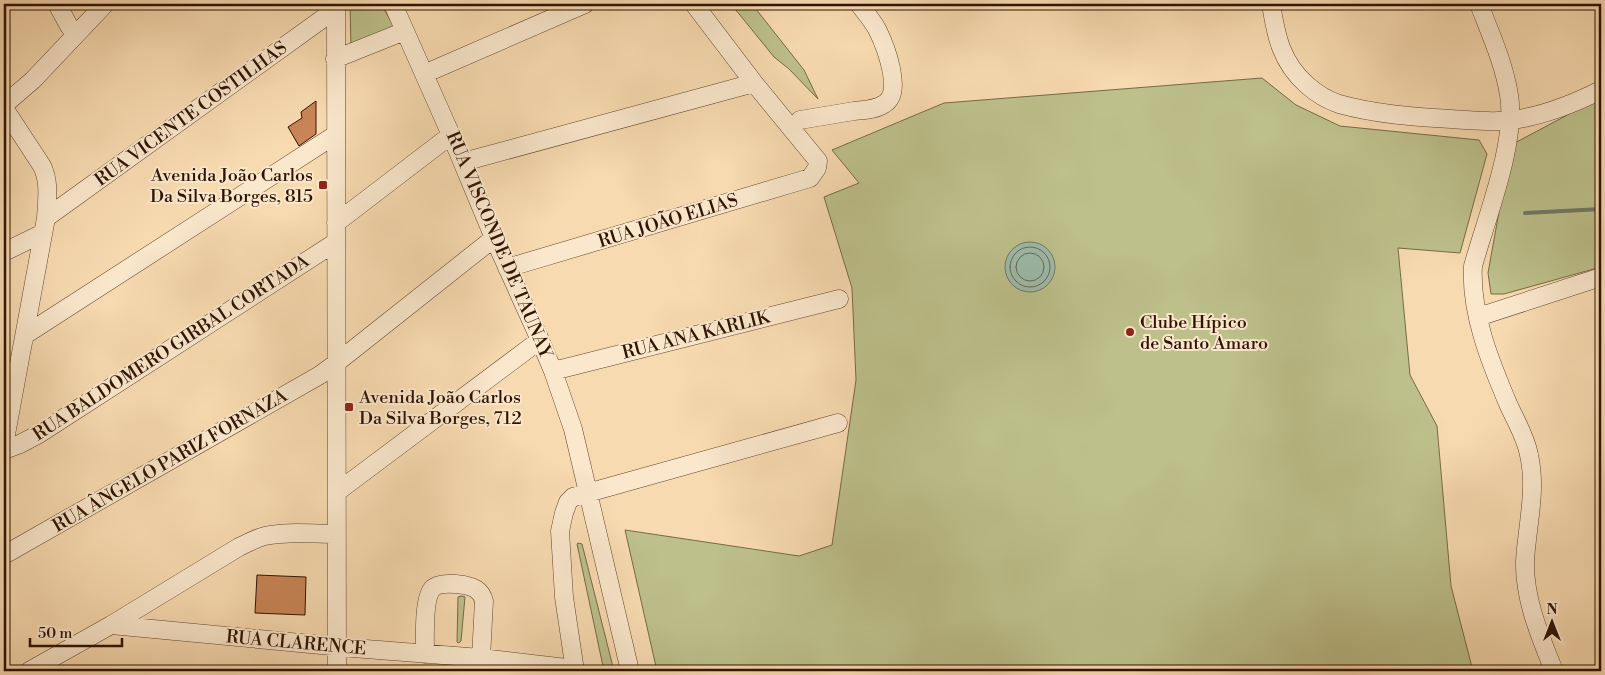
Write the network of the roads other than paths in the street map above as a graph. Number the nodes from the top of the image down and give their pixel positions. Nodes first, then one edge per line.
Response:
1 (57, 4) edge
2 (105, 4) edge
3 (393, 4) edge
4 (585, 4) edge
5 (694, 4) edge
6 (859, 4) edge
7 (1271, 4) edge
8 (1479, 4) edge
9 (336, 7) edge
10 (405, 31) junction
11 (76, 34) junction
12 (335, 59) junction
13 (424, 74) junction
14 (754, 83) junction
15 (1601, 90) edge
16 (4, 106) edge
17 (800, 120) dead end
18 (1510, 121) junction
19 (335, 135) junction
20 (451, 135) junction
21 (462, 162) junction
22 (336, 223) junction
23 (45, 225) junction
24 (494, 238) junction
25 (336, 242) junction
26 (4, 252) edge
27 (507, 268) junction
28 (1601, 277) edge
29 (839, 299) dead end
30 (1478, 317) junction
31 (25, 335) junction
32 (540, 340) junction
33 (336, 364) junction
34 (553, 371) junction
35 (838, 423) dead end
36 (4, 445) edge
37 (4, 450) edge
38 (337, 492) junction
39 (587, 492) junction
40 (336, 534) junction
41 (4, 556) edge
42 (111, 625) junction
43 (337, 647) junction
44 (425, 654) junction
45 (482, 658) junction
46 (575, 670) edge
47 (29, 671) edge
48 (337, 671) edge
49 (630, 671) edge
50 (1554, 671) edge

1 - 11 street
2 - 11 street
3 - 10 street, RUA VISCONDE DE TAUNAY
4 - 13 street
5 - 14 street
6 - 17 street
7 - 18 street
8 - 18 street
9 - 12 street
9 - 23 street, RUA VICENTE COSTILHAS
10 - 12 street
10 - 13 street, RUA VISCONDE DE TAUNAY
11 - 16 street
12 - 19 street
13 - 20 street, RUA VISCONDE DE TAUNAY
14 - 21 street
14 - 27 street, RUA JOÃO ELIAS
15 - 18 street
16 - 23 street
18 - 30 street
19 - 22 street
19 - 31 street
20 - 21 street, RUA VISCONDE DE TAUNAY
20 - 22 street
21 - 24 street, RUA VISCONDE DE TAUNAY
22 - 25 street
23 - 26 street, RUA VICENTE COSTILHAS
23 - 31 street
24 - 27 street, RUA VISCONDE DE TAUNAY
24 - 33 street, RUA ÂNGELO PARIZ FORNAZA
25 - 33 street
25 - 37 street, RUA BALDOMERO GIRBAL CORTADA
27 - 32 street, RUA VISCONDE DE TAUNAY
28 - 30 street
29 - 34 street, RUA ANA KARLIK
30 - 50 street
31 - 36 street
32 - 34 street, RUA VISCONDE DE TAUNAY
32 - 38 street
33 - 38 street
33 - 41 street, RUA ÂNGELO PARIZ FORNAZA
34 - 39 street, RUA VISCONDE DE TAUNAY
35 - 39 street
38 - 40 street
39 - 46 street
39 - 49 street, RUA VISCONDE DE TAUNAY
40 - 42 street
40 - 43 street
42 - 43 street, RUA CLARENCE
42 - 47 street
43 - 44 street, RUA CLARENCE
43 - 48 street
44 - 45 street, RUA CLARENCE
44 - 45 street
45 - 46 street, RUA CLARENCE

